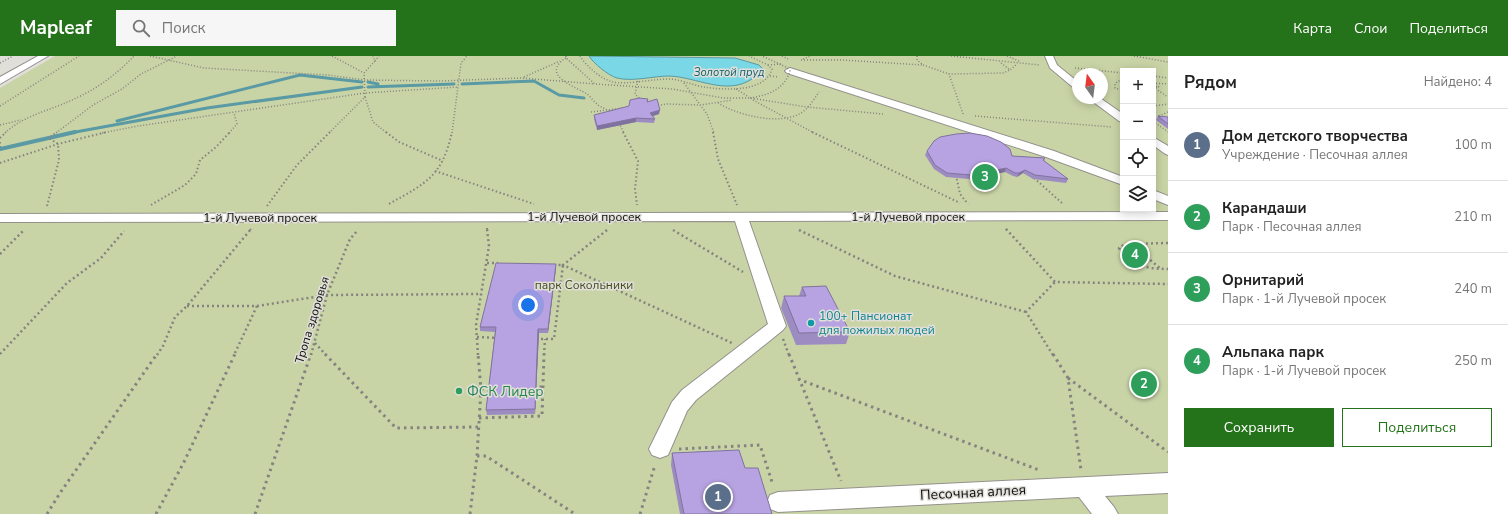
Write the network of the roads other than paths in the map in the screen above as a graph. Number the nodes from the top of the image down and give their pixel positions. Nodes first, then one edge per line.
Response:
1 (44, 56) edge
2 (1049, 56) edge
3 (0, 70) edge
4 (20, 70) junction
5 (790, 71) road end
6 (0, 81) edge
7 (1072, 82) edge
8 (1102, 104) edge
9 (1120, 117) edge
10 (1156, 142) edge
11 (1168, 151) edge
12 (1120, 180) edge
13 (1156, 195) edge
14 (1168, 201) edge
15 (1168, 216) edge
16 (741, 217) junction
17 (0, 218) edge
18 (660, 449) road end
19 (1168, 483) edge
20 (1084, 487) junction
21 (778, 502) road end
22 (1106, 514) edge

1 - 4 street
2 - 7 street
3 - 4 street
4 - 6 street
5 - 12 street
8 - 9 street
10 - 11 street
13 - 14 street
15 - 16 street, 1-й Лучевой просек
16 - 17 street, 1-й Лучевой просек
16 - 18 street
19 - 20 street, Песочная аллея
20 - 21 street, Песочная аллея
20 - 22 street

